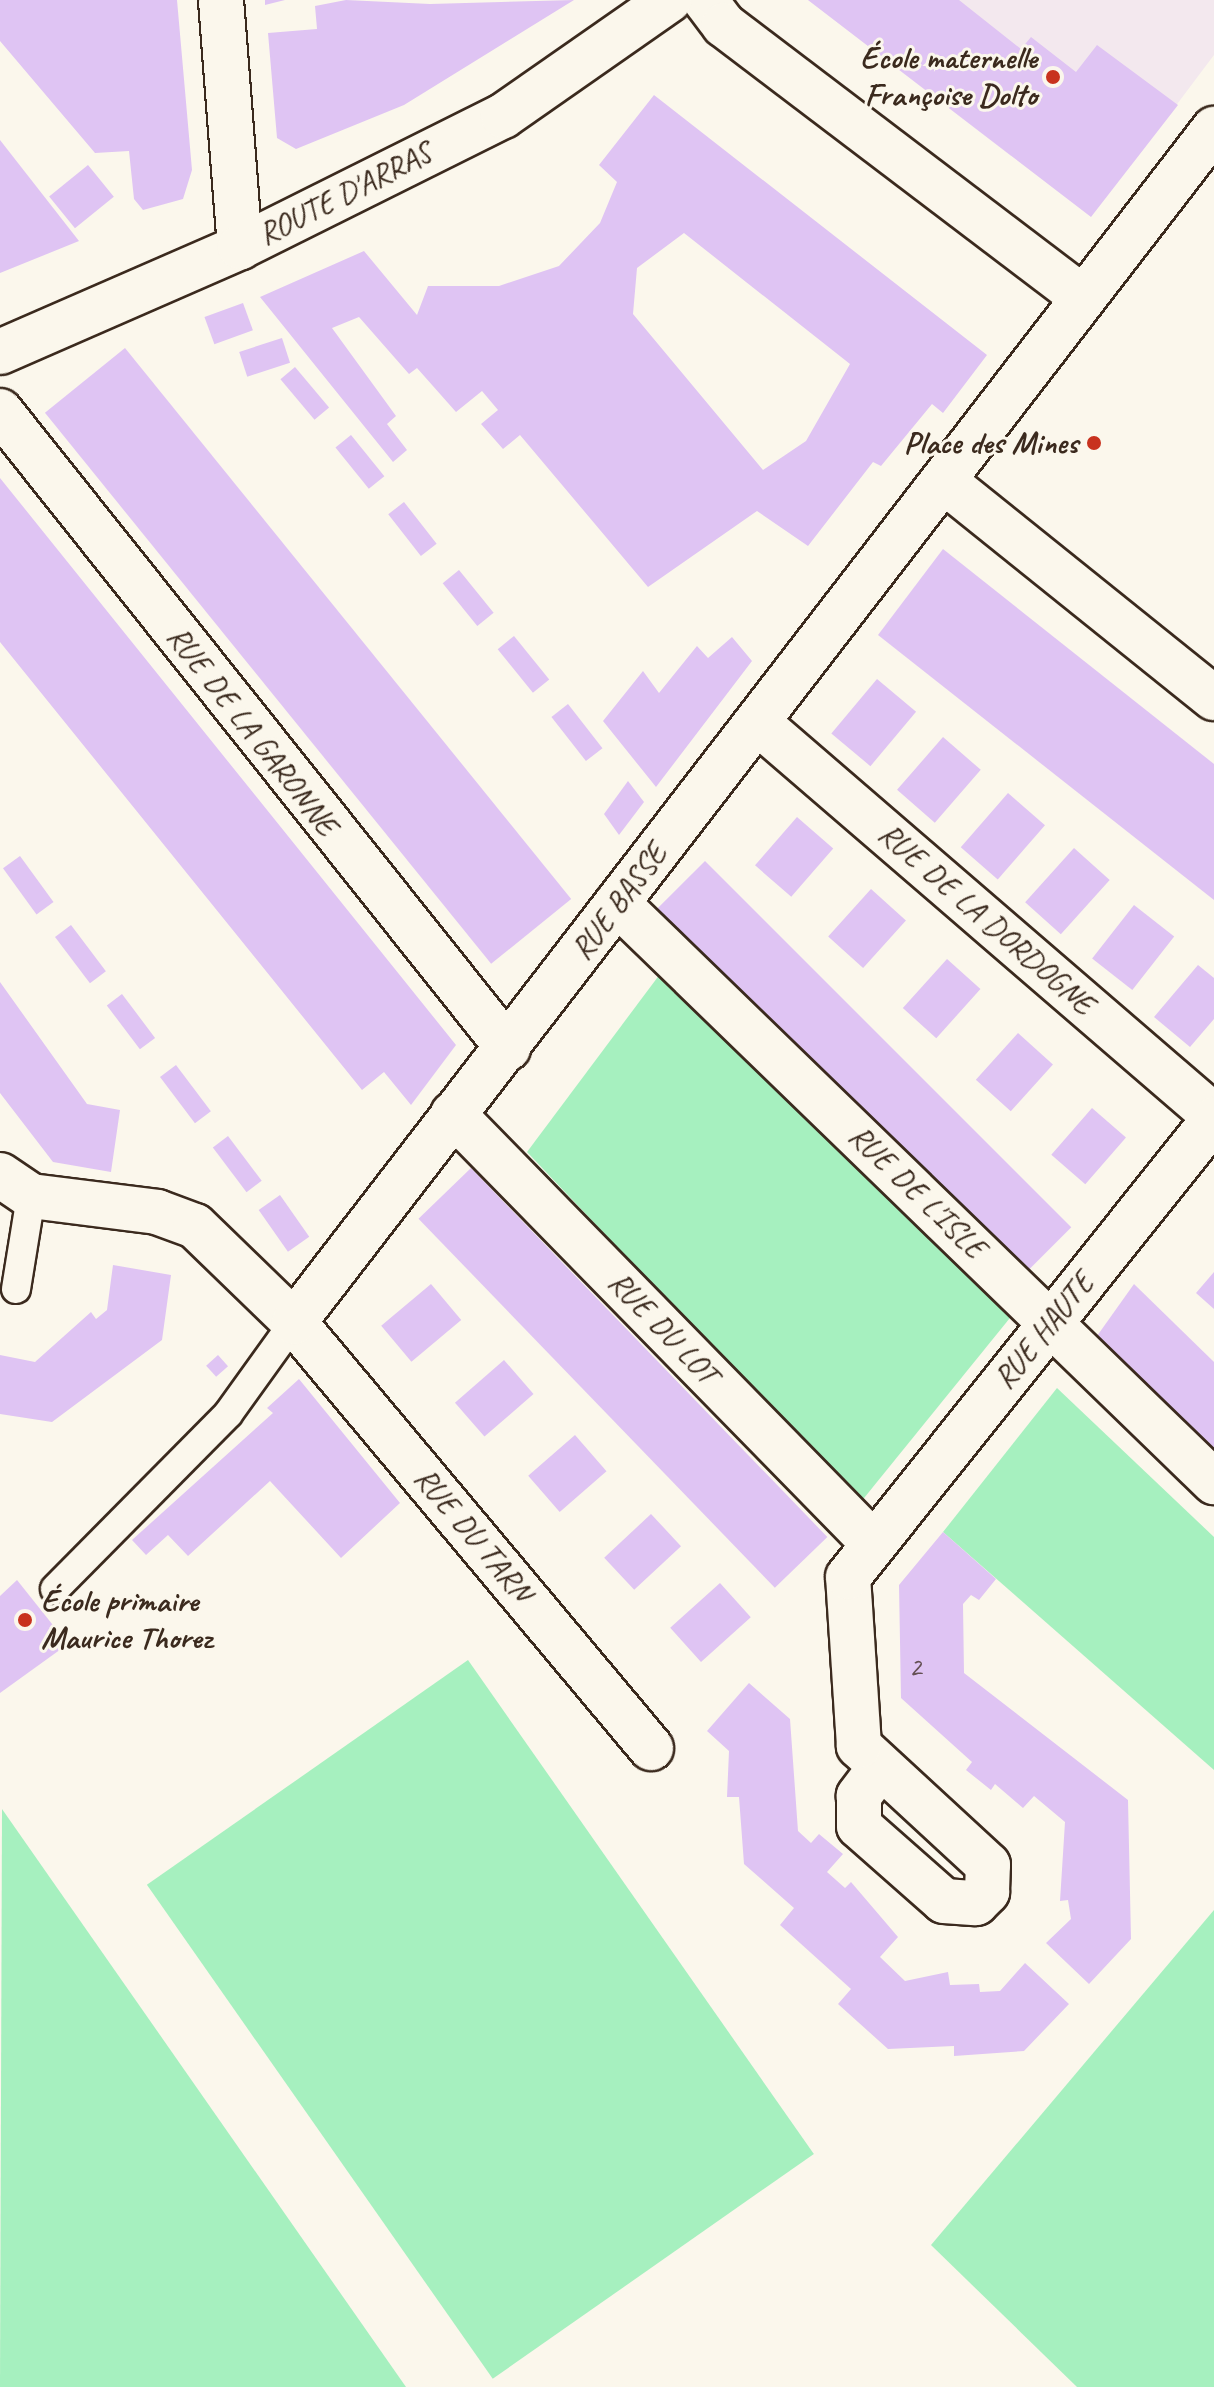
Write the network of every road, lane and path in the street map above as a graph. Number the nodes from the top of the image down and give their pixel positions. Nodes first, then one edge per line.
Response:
1 (221, 0) edge
2 (669, 0) edge
3 (705, 0) edge
4 (1213, 131) edge
5 (240, 247) junction
6 (1081, 296) junction
7 (0, 352) edge
8 (0, 411) edge
9 (945, 482) junction
10 (1214, 698) edge
11 (757, 722) junction
12 (617, 903) junction
13 (508, 1048) junction
14 (453, 1114) junction
15 (1214, 1118) edge
16 (16, 1186) edge
17 (16, 1289) dead end
18 (294, 1322) junction
19 (1051, 1322) junction
20 (1214, 1482) edge
21 (872, 1542) junction
22 (55, 1589) dead end
23 (651, 1748) dead end
24 (879, 1769) dead end

1 - 5 street
2 - 5 street, ROUTE D'ARRAS
3 - 6 street
4 - 6 street
5 - 7 street, ROUTE D'ARRAS
6 - 9 street
8 - 13 street, RUE DE LA GARONNE
9 - 10 street
9 - 11 street, RUE BASSE
11 - 12 street, RUE BASSE
11 - 15 street, RUE DE LA DORDOGNE
12 - 13 street, RUE BASSE
12 - 19 street, RUE DE L'ISLE
13 - 14 street, RUE BASSE
14 - 18 street, RUE BASSE
14 - 21 street, RUE DU LOT
15 - 19 street, RUE HAUTE
16 - 17 lane
16 - 18 street, RUE DU TARN
18 - 22 lane
18 - 23 street, RUE DU TARN
19 - 20 street, RUE DE L'ISLE
19 - 21 street, RUE HAUTE
21 - 24 street, RUE HAUTE

